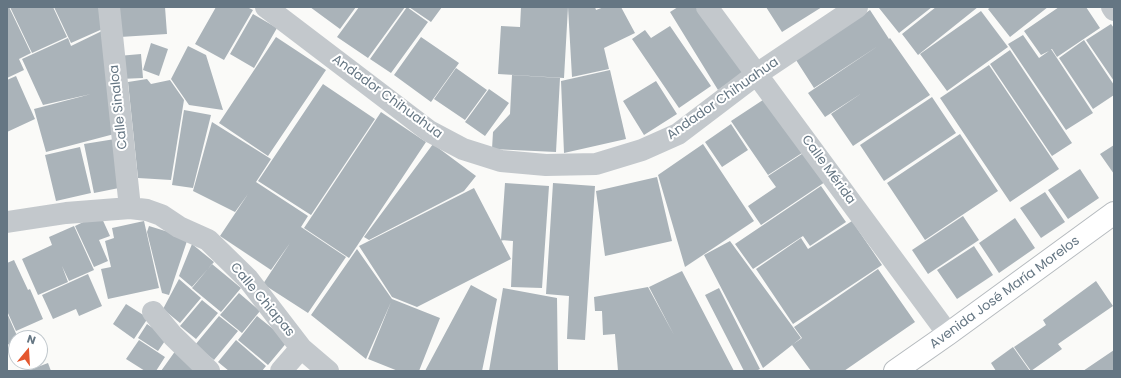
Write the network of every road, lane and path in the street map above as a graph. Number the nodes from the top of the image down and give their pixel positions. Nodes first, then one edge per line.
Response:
1 (109, 7) edge
2 (266, 7) edge
3 (707, 7) edge
4 (857, 7) edge
5 (1112, 7) edge
6 (1114, 10) edge
7 (757, 74) junction
8 (130, 208) junction
9 (1114, 213) edge
10 (7, 222) edge
11 (153, 312) dead end
12 (948, 334) junction
13 (301, 348) junction
14 (905, 368) edge
15 (209, 371) edge
16 (281, 371) edge
17 (328, 371) edge

1 - 8 street, Calle Sinaloa
2 - 7 street, Andador Chihuahua
3 - 7 street, Calle Mérida
4 - 7 street, Andador Chihuahua
5 - 6 street
7 - 12 street, Calle Mérida
8 - 10 street, Calle Chiapas
8 - 13 street, Calle Chiapas
9 - 12 main road, Avenida José María Morelos
11 - 15 street
12 - 14 main road, Avenida José María Morelos
13 - 16 street
13 - 17 street, Calle Chiapas

